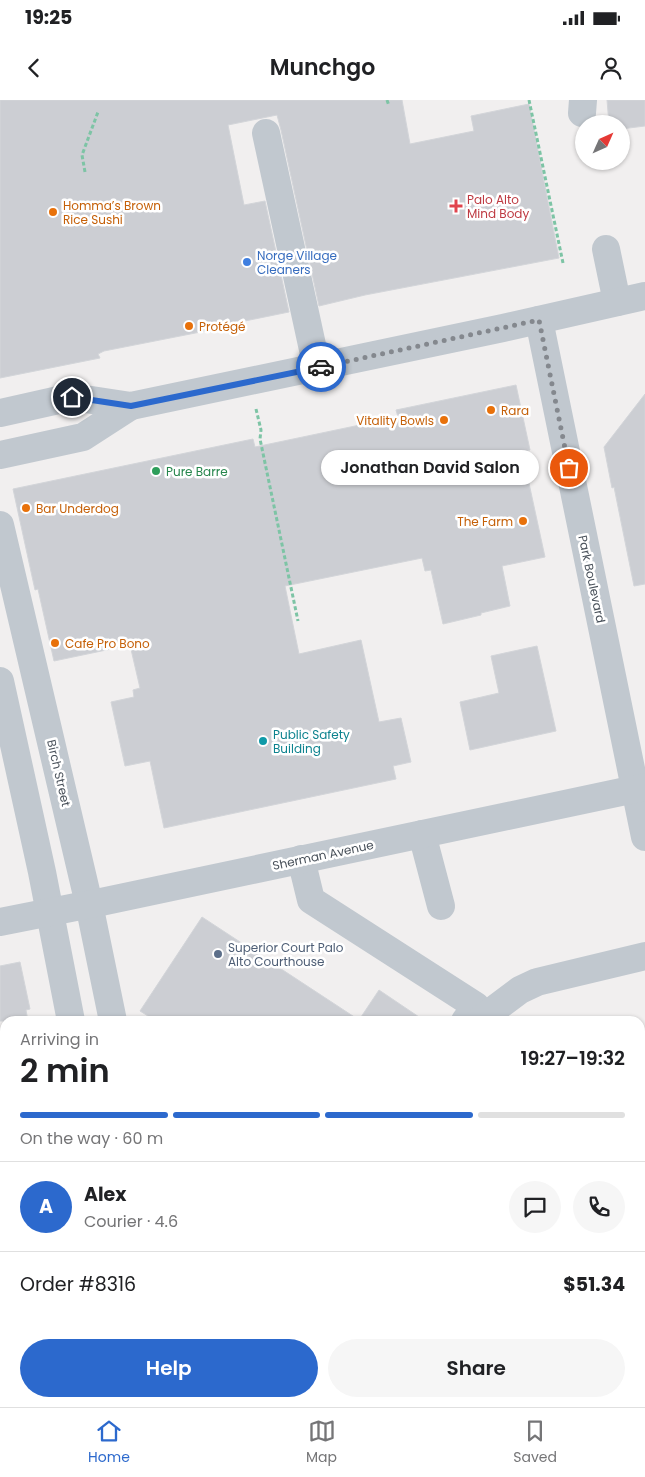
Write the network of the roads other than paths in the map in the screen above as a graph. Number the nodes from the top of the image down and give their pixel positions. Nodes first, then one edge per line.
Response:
1 (266, 133) dead end
2 (606, 249) dead end
3 (645, 296) edge
4 (617, 302) junction
5 (539, 320) junction
6 (317, 368) junction
7 (131, 406) junction
8 (0, 413) edge
9 (0, 455) edge
10 (0, 525) edge
11 (0, 681) edge
12 (640, 788) edge
13 (422, 834) junction
14 (645, 837) edge
15 (301, 859) junction
16 (89, 904) junction
17 (442, 906) dead end
18 (50, 912) junction
19 (0, 922) edge
20 (645, 956) edge
21 (70, 1016) edge
22 (112, 1016) edge
23 (474, 1016) edge
24 (481, 1016) edge

1 - 6 street
2 - 4 street
3 - 4 street
4 - 5 street
5 - 6 street
5 - 12 street, Park Boulevard
6 - 7 street
7 - 8 street
7 - 9 street
10 - 16 street, Birch Street
11 - 18 street
12 - 13 street, Sherman Avenue
12 - 14 street, Park Boulevard
13 - 15 street, Sherman Avenue
13 - 17 street
15 - 16 street, Sherman Avenue
15 - 23 street
16 - 18 street, Sherman Avenue
16 - 22 street, Birch Street
18 - 19 street, Sherman Avenue
18 - 21 street
20 - 24 street

